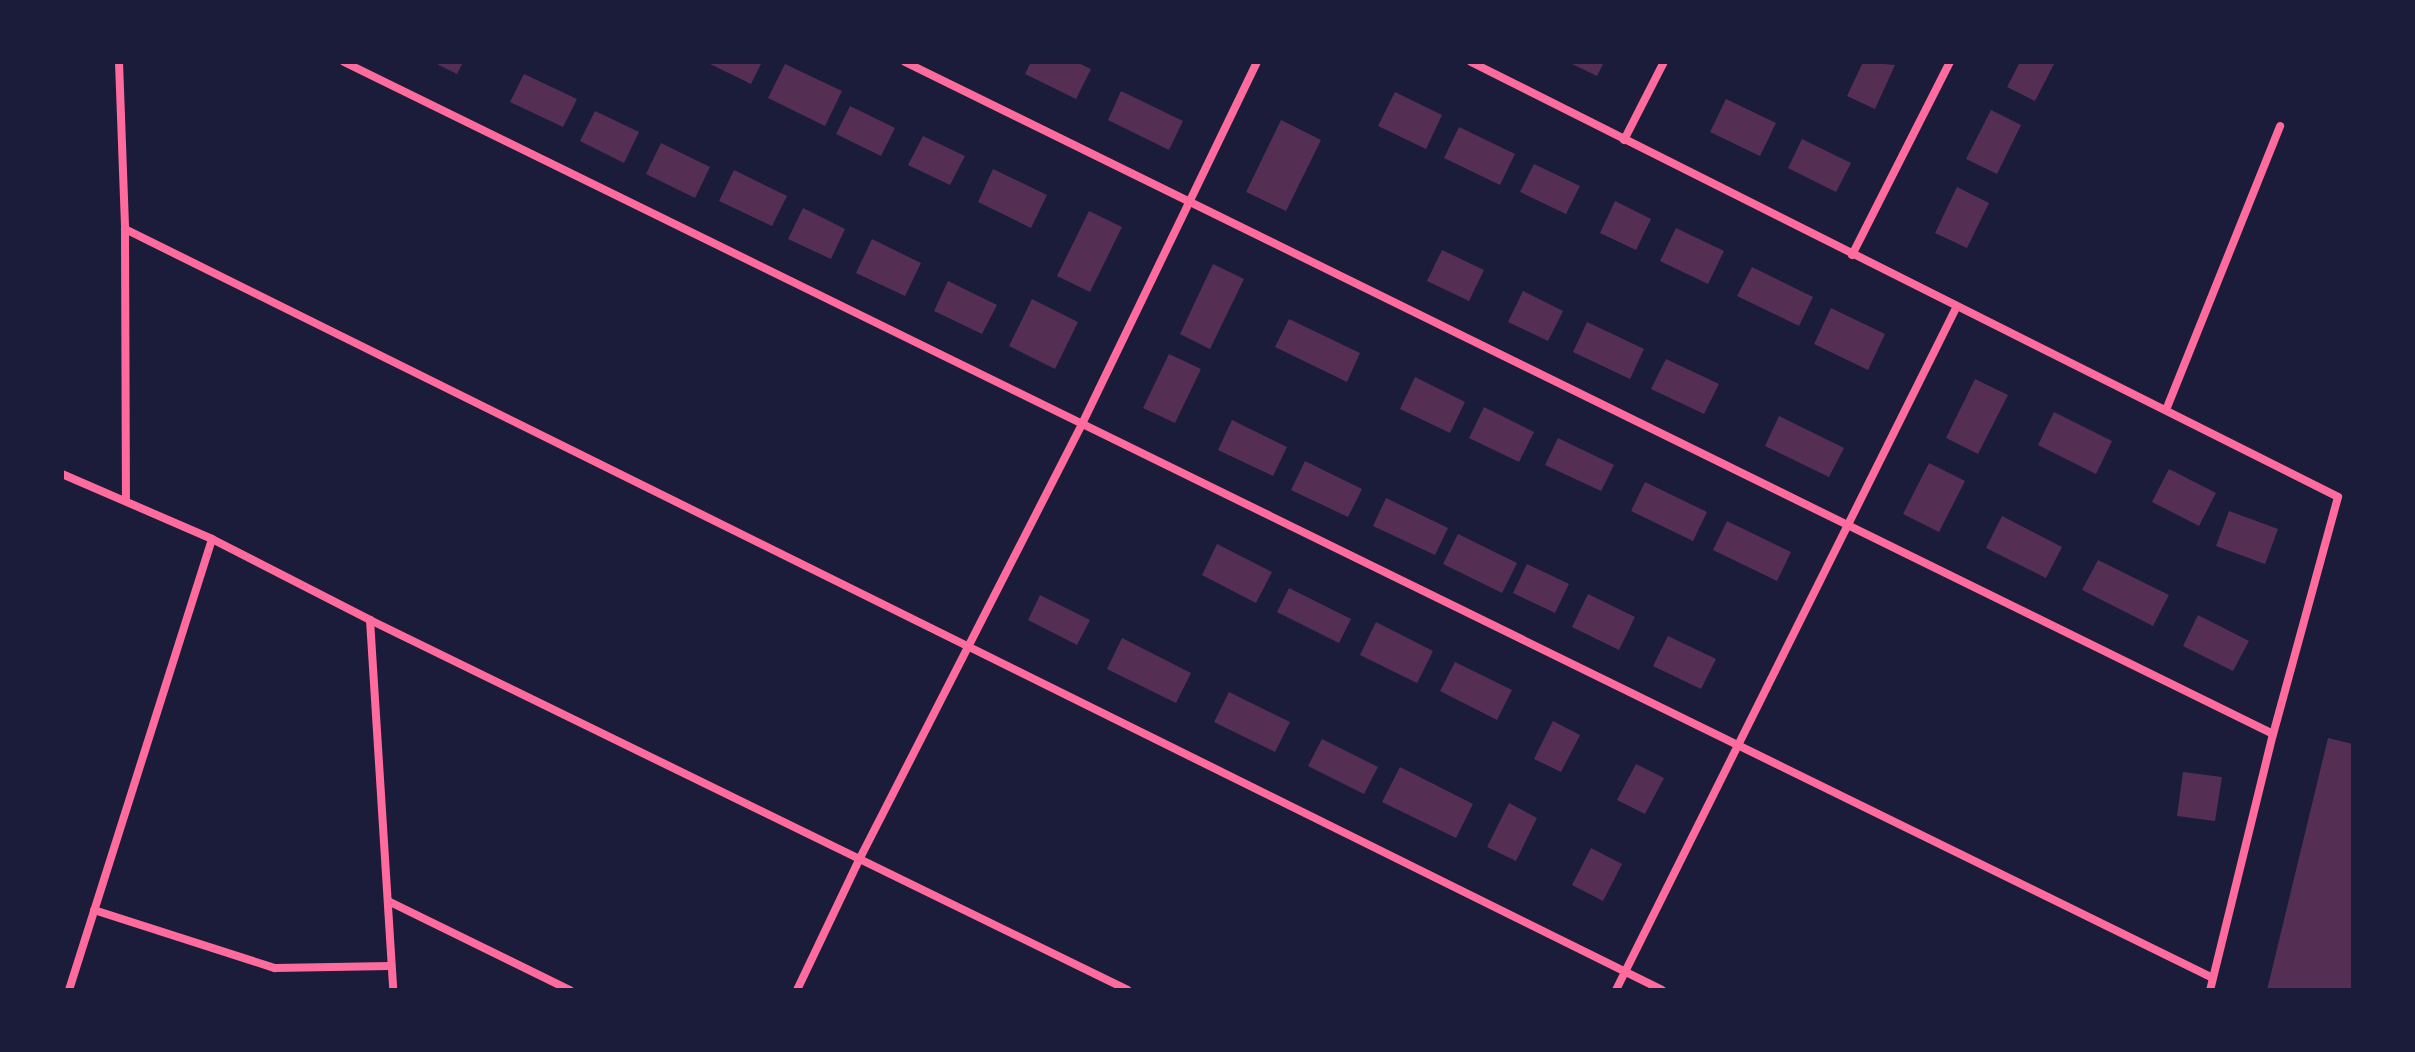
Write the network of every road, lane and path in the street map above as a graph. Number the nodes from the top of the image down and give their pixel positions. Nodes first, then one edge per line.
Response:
1 (119, 62) edge
2 (344, 62) edge
3 (905, 62) edge
4 (1257, 62) edge
5 (1471, 62) edge
6 (1664, 62) edge
7 (1950, 62) edge
8 (2280, 126) dead end
9 (1624, 140) junction
10 (1189, 202) junction
11 (125, 229) junction
12 (1852, 255) junction
13 (1956, 308) junction
14 (2166, 410) junction
15 (1082, 424) junction
16 (62, 474) edge
17 (126, 500) junction
18 (1848, 525) junction
19 (212, 539) junction
20 (370, 620) junction
21 (968, 646) junction
22 (2273, 734) junction
23 (1740, 746) junction
24 (859, 860) junction
25 (388, 901) junction
26 (94, 910) junction
27 (390, 966) junction
28 (1625, 972) junction
29 (2213, 978) junction
30 (69, 990) edge
31 (393, 990) edge
32 (570, 990) edge
33 (797, 990) edge
34 (1128, 990) edge
35 (1616, 990) edge
36 (1662, 990) edge
37 (2210, 990) edge

1 - 11 street
2 - 15 street
3 - 10 street
4 - 10 street
5 - 9 street
6 - 9 street
7 - 12 street
8 - 14 street
9 - 12 street
10 - 15 street
10 - 18 street
11 - 17 street
11 - 21 street
12 - 13 street
13 - 14 street
13 - 18 street
14 - 22 street
15 - 21 street
15 - 23 street
16 - 17 street
17 - 19 street
18 - 22 street
18 - 23 street
19 - 20 street
19 - 26 street
20 - 24 street
20 - 25 street
21 - 24 street
21 - 28 street
22 - 29 street
23 - 28 street
23 - 29 street
24 - 33 street
24 - 34 street
25 - 27 street
25 - 32 street
26 - 27 street
26 - 30 street
27 - 31 street
28 - 35 street
28 - 36 street
29 - 37 street

